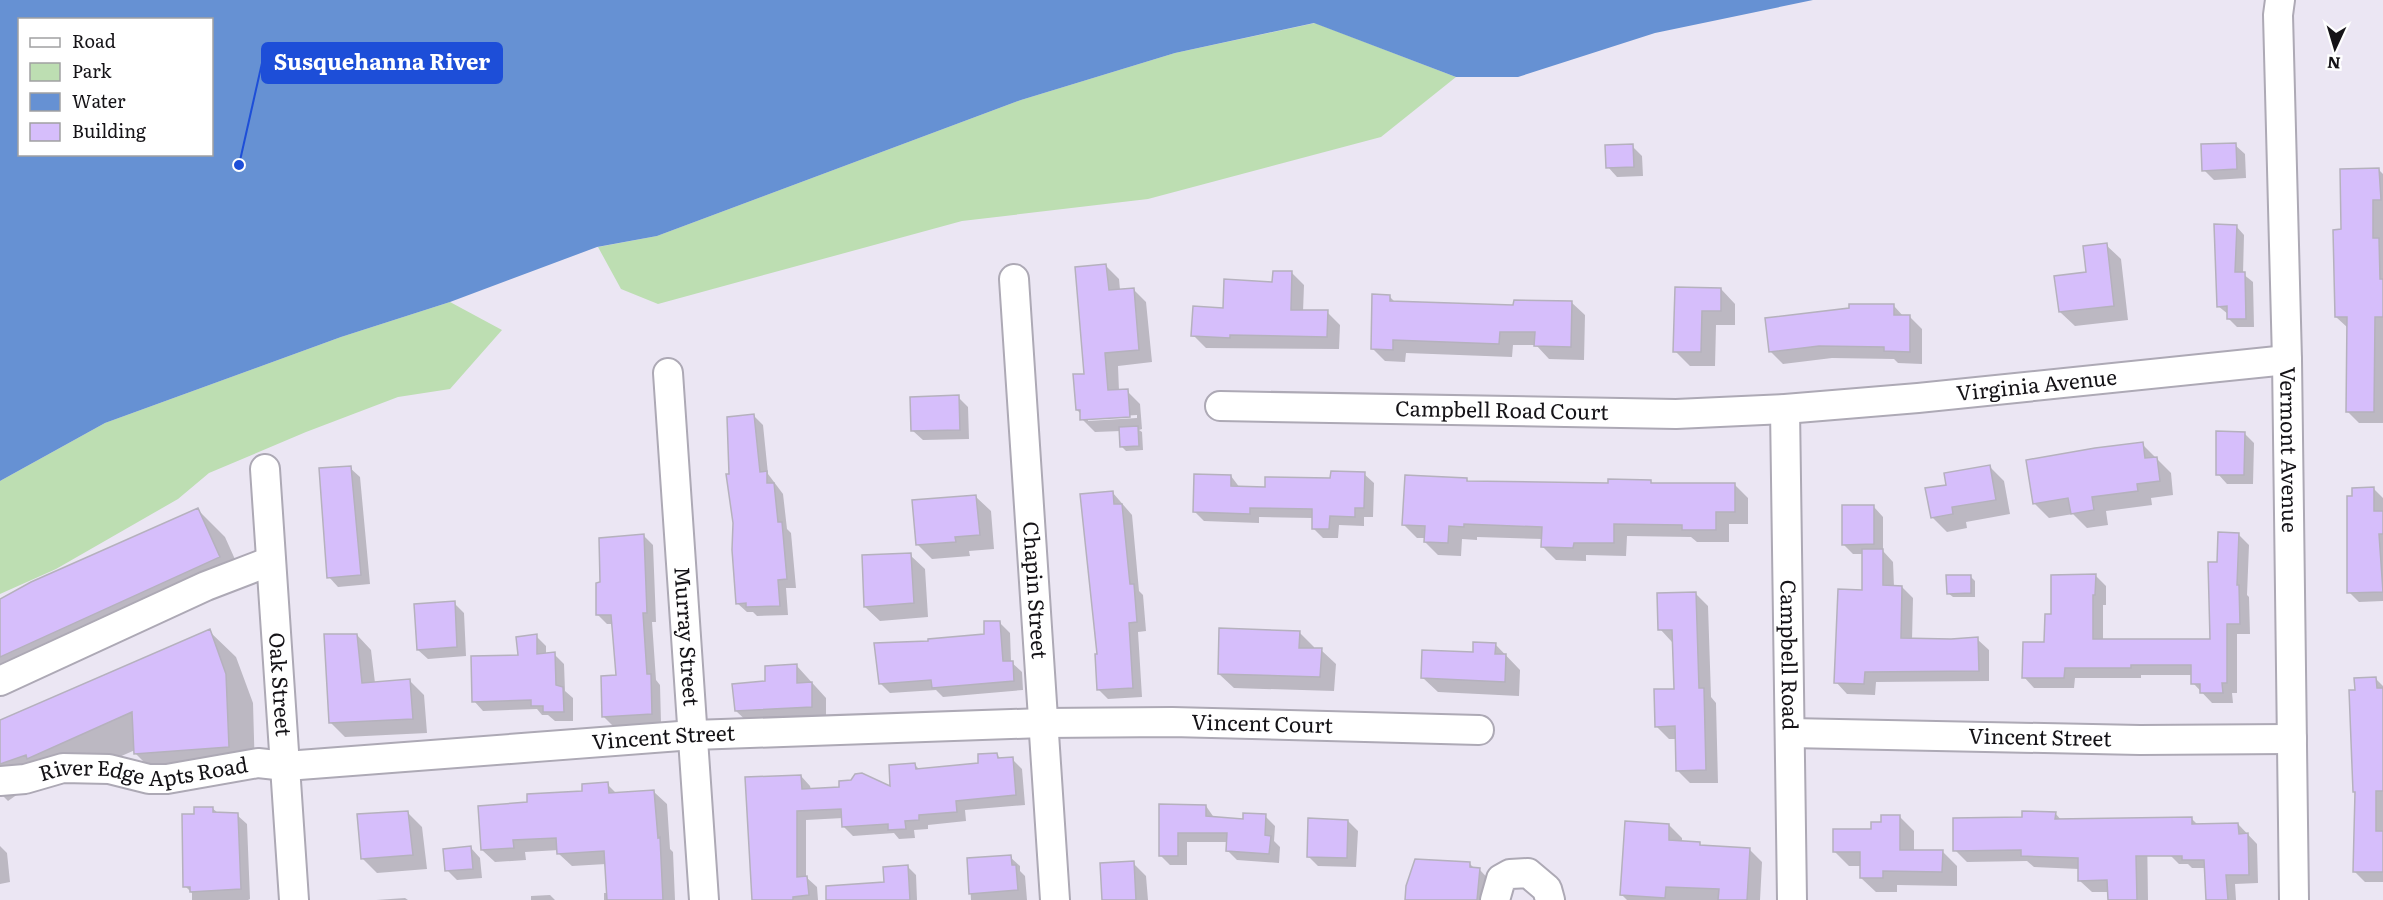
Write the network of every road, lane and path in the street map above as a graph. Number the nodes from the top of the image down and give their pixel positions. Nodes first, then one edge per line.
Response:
1 (2280, 0) edge
2 (1014, 279) dead end
3 (2287, 360) junction
4 (668, 373) dead end
5 (1220, 406) dead end
6 (1785, 409) junction
7 (265, 469) dead end
8 (271, 561) junction
9 (0, 681) edge
10 (1043, 723) junction
11 (1479, 730) dead end
12 (1790, 733) junction
13 (693, 735) junction
14 (2292, 739) junction
15 (286, 766) junction
16 (0, 781) edge
17 (294, 900) edge
18 (704, 900) edge
19 (1055, 900) edge
20 (1495, 900) edge
21 (1550, 900) edge
22 (1792, 900) edge
23 (2294, 900) edge

1 - 3 street, Vermont Avenue
2 - 10 street, Chapin Street
3 - 6 street, Virginia Avenue
3 - 14 street, Vermont Avenue
4 - 13 street, Murray Street
5 - 6 street, Campbell Road Court
6 - 12 street, Campbell Road
7 - 8 street, Oak Street
8 - 9 street
8 - 15 street, Oak Street
10 - 11 street, Vincent Court
10 - 13 street, Vincent Street
10 - 19 street, Chapin Street
12 - 14 street, Vincent Street
12 - 22 street, Campbell Road
13 - 15 street, Vincent Street
13 - 18 street, Murray Street
14 - 23 street, Vermont Avenue
15 - 16 street, River Edge Apts Road
15 - 17 street, Oak Street
20 - 21 street

